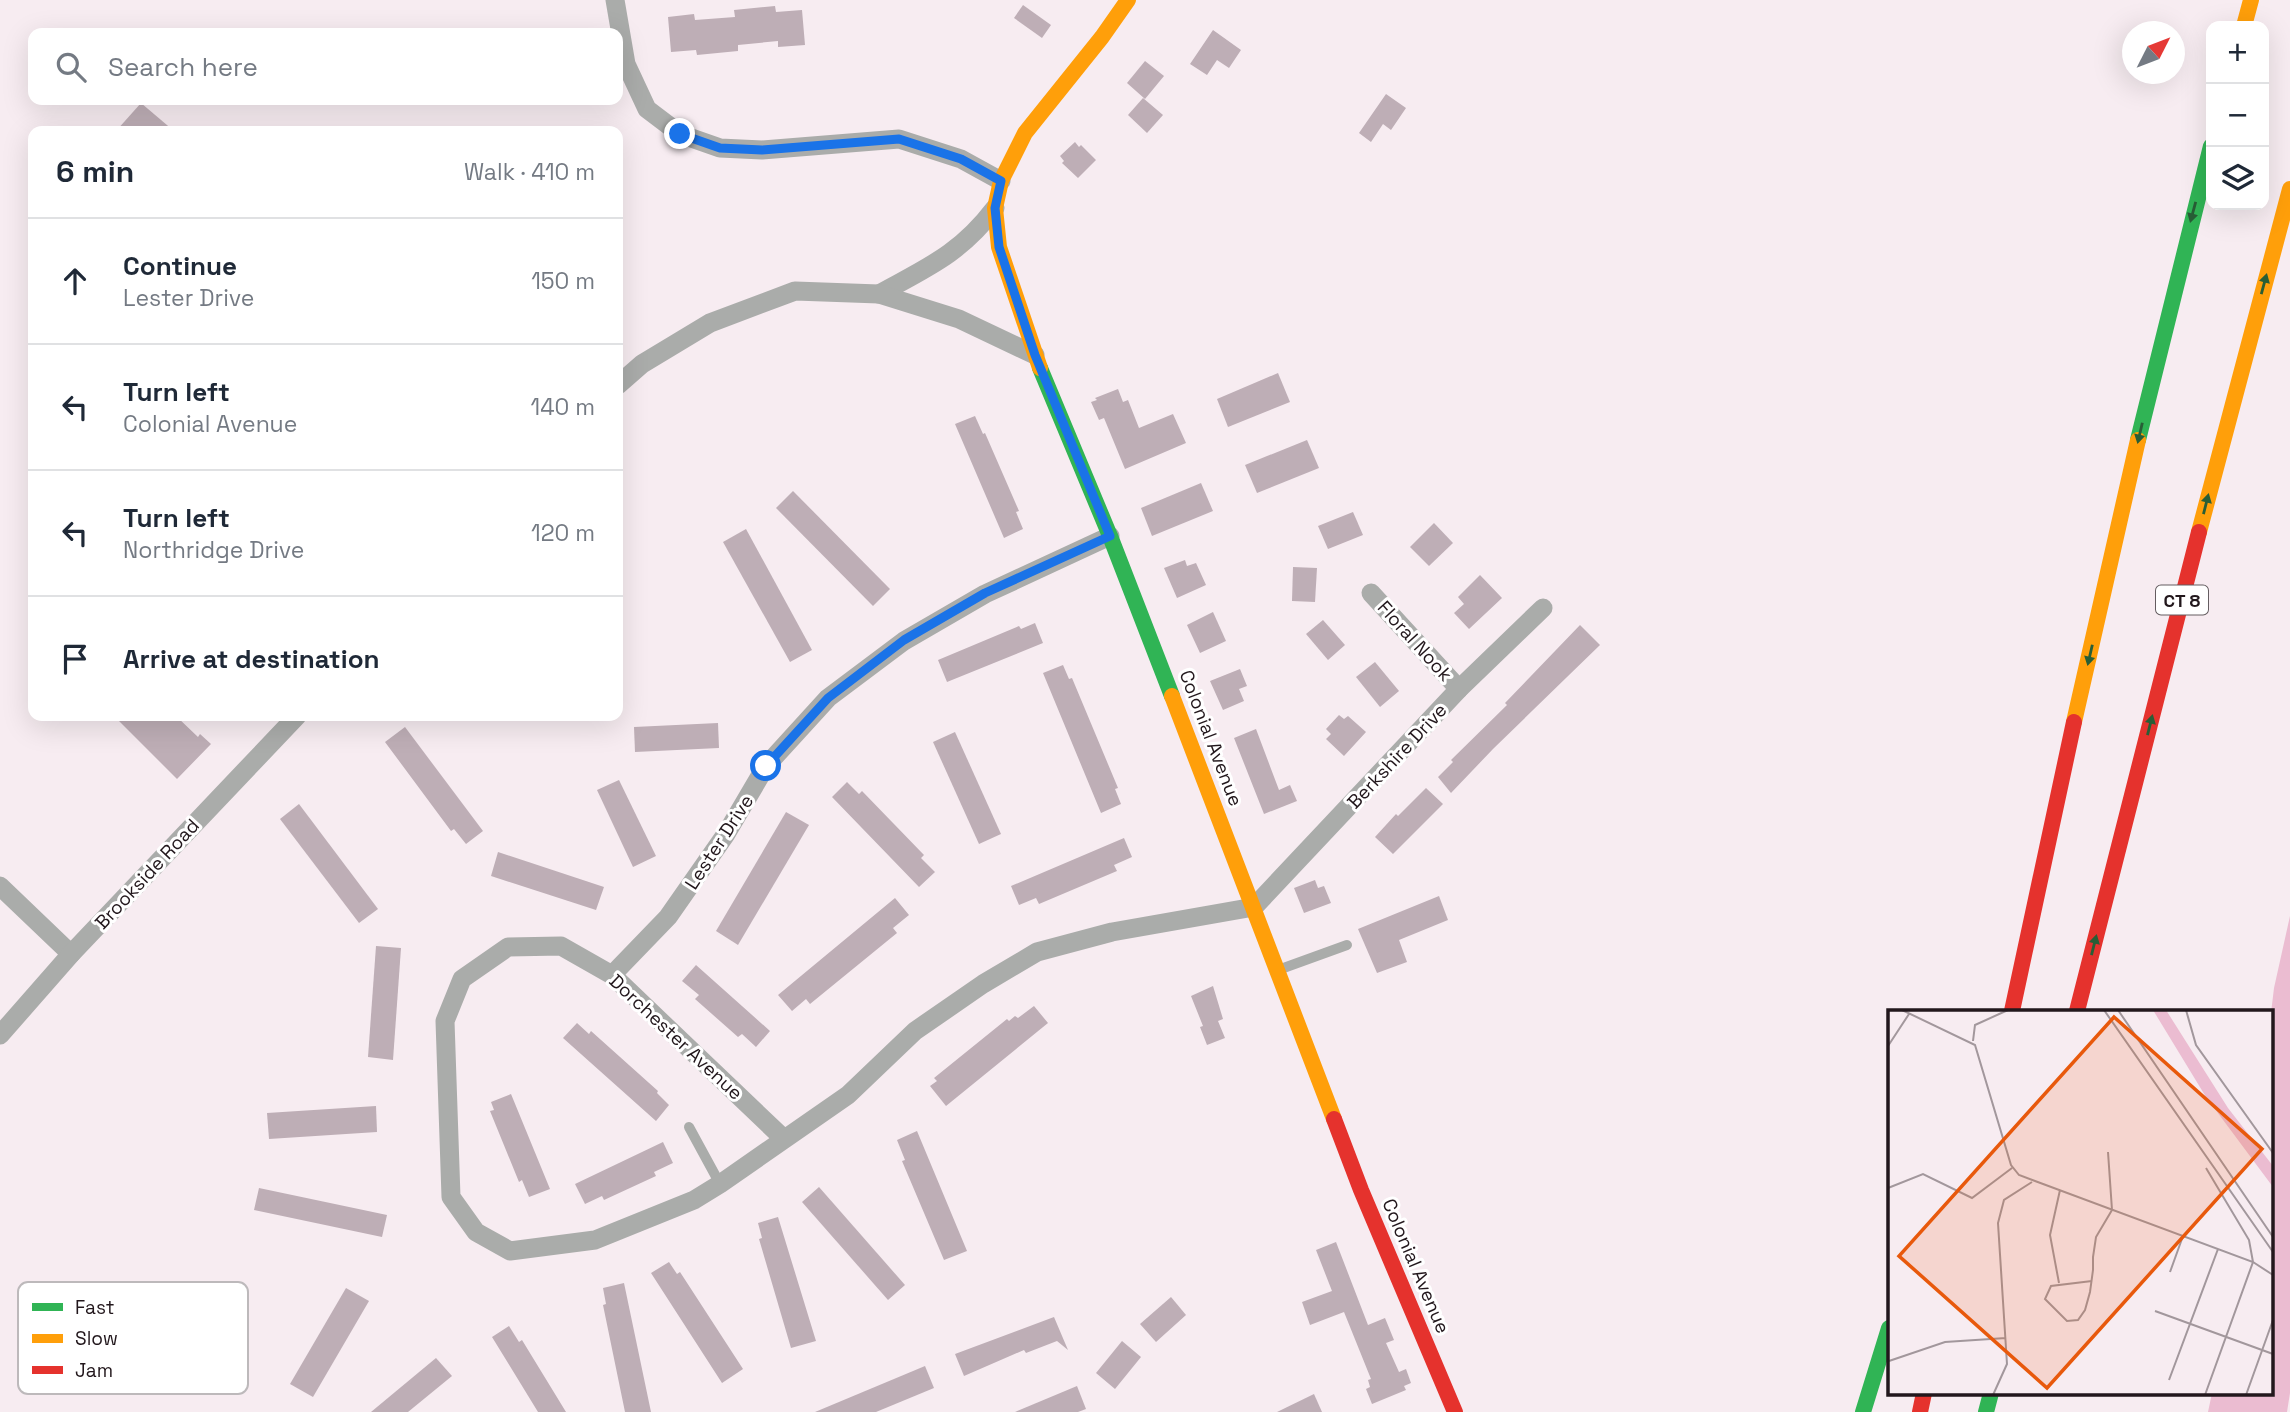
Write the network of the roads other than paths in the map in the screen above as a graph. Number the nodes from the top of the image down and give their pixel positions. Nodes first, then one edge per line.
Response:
1 (615, 0) edge
2 (1128, 0) edge
3 (2251, 0) edge
4 (2245, 21) edge
5 (620, 28) edge
6 (623, 47) edge
7 (2211, 147) edge
8 (1001, 181) junction
9 (2290, 189) edge
10 (995, 208) junction
11 (879, 294) junction
12 (1035, 355) junction
13 (623, 381) edge
14 (1110, 536) junction
15 (1371, 593) dead end
16 (1543, 608) dead end
17 (1459, 689) junction
18 (2082, 690) junction
19 (291, 721) edge
20 (0, 886) edge
21 (1254, 907) junction
22 (2011, 937) dead end
23 (1347, 946) dead end
24 (72, 954) junction
25 (1278, 970) junction
26 (612, 975) junction
27 (2012, 1010) edge
28 (2077, 1010) edge
29 (0, 1035) edge
30 (689, 1127) dead end
31 (784, 1139) junction
32 (720, 1184) junction
33 (1888, 1331) edge
34 (1924, 1394) edge
35 (1452, 1411) edge
36 (1863, 1412) edge
37 (1920, 1412) edge

1 - 5 street
2 - 8 main road, Colonial Avenue
3 - 4 main road
6 - 8 street
7 -> 18 main road
8 - 10 main road, Colonial Avenue
28 -> 9 main road, CT 8
10 - 11 street
10 - 12 main road, Colonial Avenue
11 - 12 street
11 - 13 street
12 - 14 main road, Colonial Avenue
14 - 21 main road, Colonial Avenue
14 - 26 street, Lester Drive
15 - 17 street, Floral Nook
16 - 17 street, Berkshire Drive
17 - 21 street, Berkshire Drive
18 - 22 main road
18 - 27 main road
19 - 24 street, Brookside Road
20 - 24 street
21 - 25 main road, Colonial Avenue
21 - 31 street, Dorchester Avenue
23 - 25 lane
24 - 29 street, Brookside Road
25 - 35 main road, Colonial Avenue
26 - 31 street, Dorchester Avenue
26 - 32 street, Dorchester Avenue
30 - 32 lane
31 - 32 street, Dorchester Avenue
33 - 36 main road
34 - 37 main road

